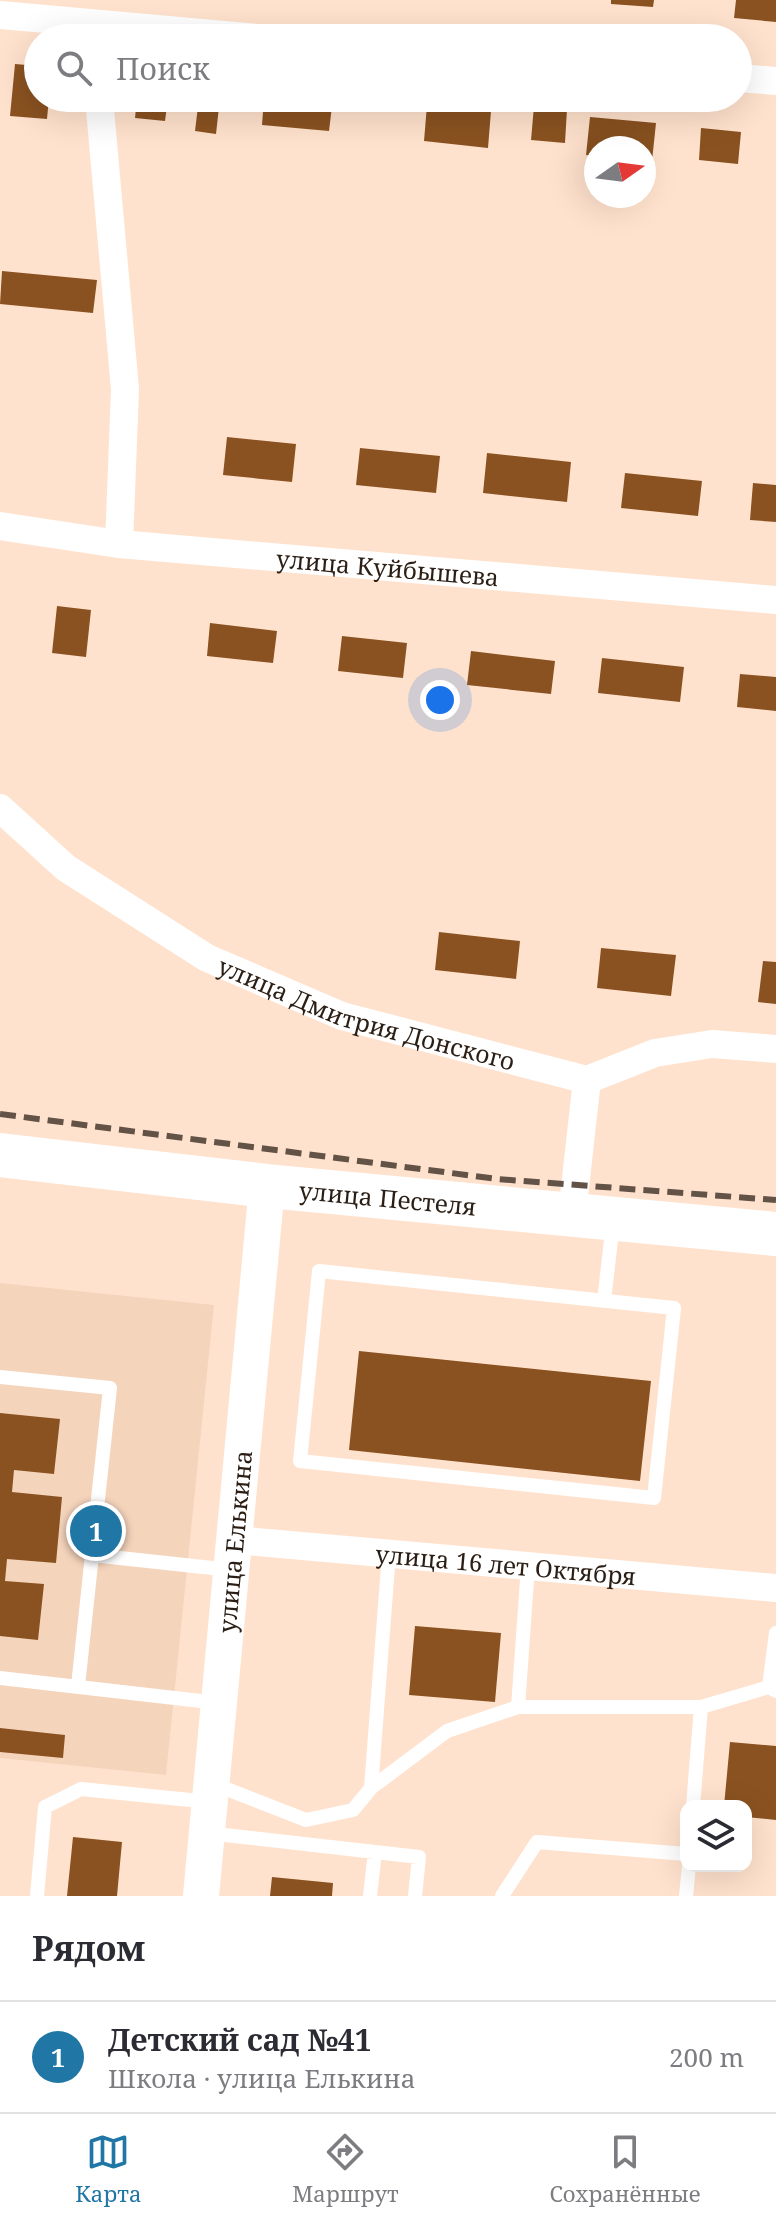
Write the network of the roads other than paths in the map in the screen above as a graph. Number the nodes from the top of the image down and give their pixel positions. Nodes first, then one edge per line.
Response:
1 (53, 10) edge
2 (0, 15) edge
3 (80, 24) edge
4 (752, 79) edge
5 (776, 81) edge
6 (100, 112) edge
7 (0, 526) edge
8 (119, 544) junction
9 (776, 600) edge
10 (0, 808) edge
11 (776, 1049) edge
12 (587, 1080) junction
13 (0, 1155) edge
14 (267, 1186) junction
15 (592, 1216) junction
16 (776, 1234) edge
17 (604, 1301) junction
18 (0, 1377) edge
19 (389, 1553) junction
20 (92, 1555) junction
21 (233, 1555) junction
22 (528, 1566) junction
23 (776, 1588) edge
24 (776, 1633) edge
25 (0, 1678) edge
26 (78, 1686) junction
27 (772, 1689) edge
28 (219, 1703) junction
29 (518, 1707) junction
30 (701, 1707) junction
31 (371, 1788) junction
32 (693, 1800) edge
33 (210, 1806) junction
34 (375, 1852) junction
35 (680, 1854) edge
36 (688, 1872) edge
37 (37, 1896) edge
38 (201, 1896) edge
39 (370, 1896) edge
40 (415, 1896) edge
41 (502, 1896) edge
42 (686, 1896) edge

1 - 2 street
1 - 3 street
4 - 5 street
6 - 8 street
7 - 8 street, улица Куйбышева
8 - 9 street, улица Куйбышева
10 - 12 street, улица Дмитрия Донского
11 - 12 street
12 - 15 street
13 - 14 main road, улица Пестеля
14 - 15 main road, улица Пестеля
14 - 21 street, улица Елькина
15 - 16 main road, улица Пестеля
15 - 17 lane
17 - 17 lane
18 - 20 lane
19 - 21 street, улица 16 лет Октября
19 - 22 street, улица 16 лет Октября
19 - 31 lane
20 - 21 lane
20 - 26 lane
21 - 28 street, улица Елькина
22 - 23 street, улица 16 лет Октября
22 - 29 lane
24 - 27 lane
25 - 26 lane
26 - 28 lane
27 - 30 lane
28 - 33 street, улица Елькина
29 - 30 lane
29 - 31 lane
30 - 32 lane
31 - 33 lane
33 - 34 lane
33 - 37 lane
33 - 38 street, улица Елькина
34 - 39 lane
34 - 40 lane
35 - 41 lane
36 - 42 lane

